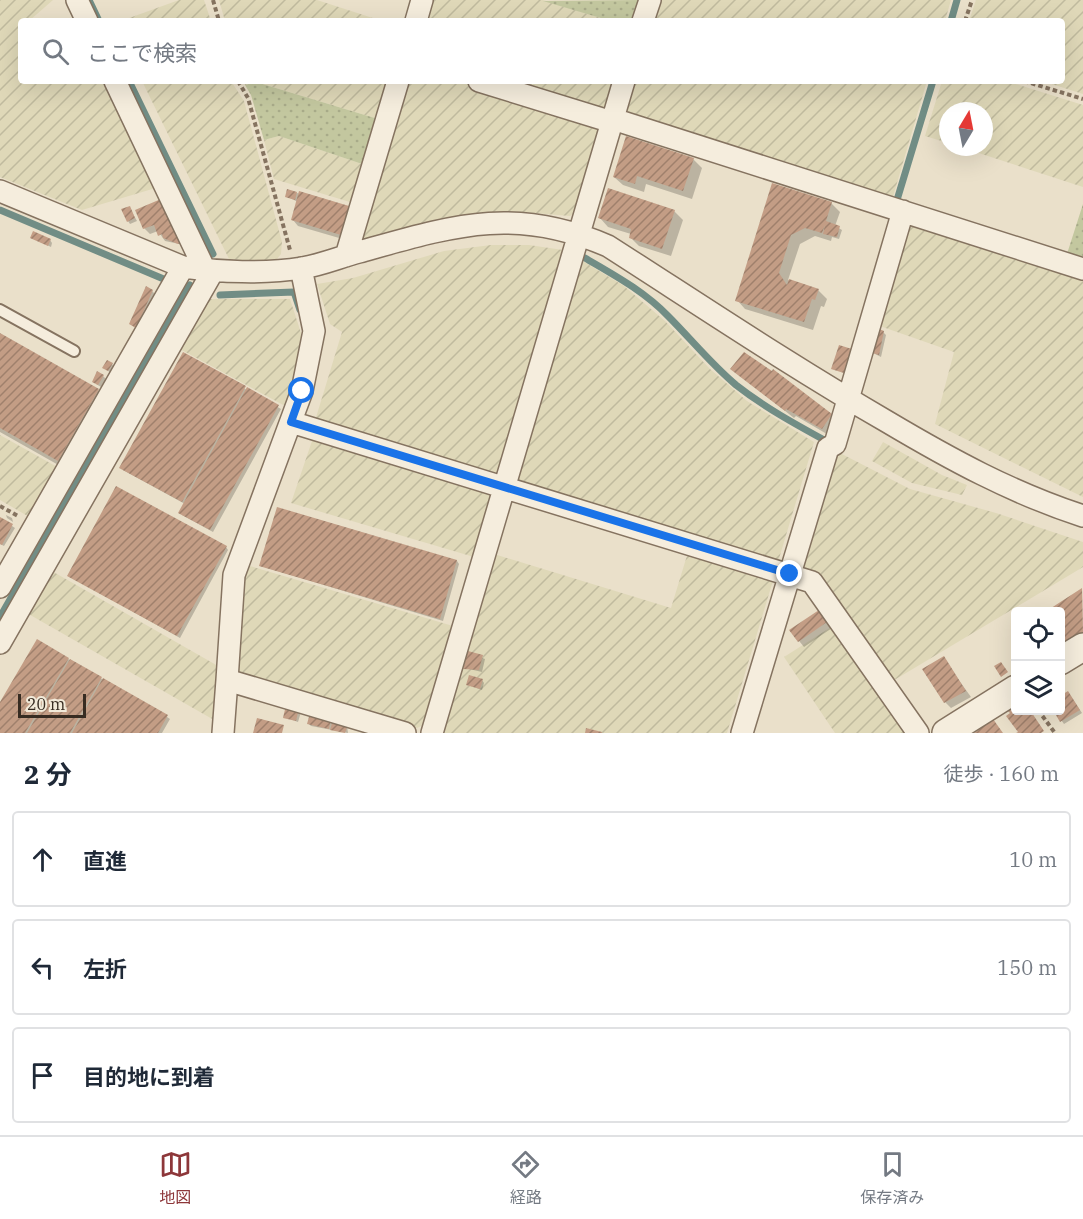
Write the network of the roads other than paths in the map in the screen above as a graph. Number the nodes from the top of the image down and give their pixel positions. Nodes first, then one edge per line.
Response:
1 (77, 0) edge
2 (422, 0) edge
3 (650, 0) edge
4 (86, 18) edge
5 (417, 18) edge
6 (644, 18) edge
7 (116, 84) edge
8 (397, 84) edge
9 (489, 84) edge
10 (623, 84) edge
11 (612, 121) junction
12 (0, 191) edge
13 (903, 211) junction
14 (579, 233) junction
15 (345, 256) junction
16 (183, 267) junction
17 (298, 268) junction
18 (1083, 268) edge
19 (209, 270) junction
20 (0, 310) edge
21 (74, 351) dead end
22 (848, 399) junction
23 (291, 422) junction
24 (504, 487) junction
25 (1083, 516) edge
26 (790, 574) junction
27 (0, 587) edge
28 (0, 643) edge
29 (1083, 647) edge
30 (1065, 658) edge
31 (227, 680) junction
32 (1011, 692) edge
33 (223, 733) edge
34 (405, 733) edge
35 (432, 733) edge
36 (742, 733) edge
37 (918, 733) edge
38 (946, 733) edge

1 - 4 street
2 - 5 street
3 - 6 street
7 - 19 street
8 - 15 street
9 - 11 street
10 - 11 street
11 - 13 street
11 - 14 street
12 - 16 street
13 - 18 street
13 - 22 street
14 - 15 street
14 - 22 street
14 - 24 street
15 - 17 street
16 - 19 street
16 - 27 street
17 - 19 street
17 - 23 street
19 - 28 street
20 - 21 lane
22 - 25 street
22 - 26 street
23 - 24 street
23 - 31 street
24 - 26 street
24 - 35 street
26 - 36 street
26 - 37 street
29 - 30 street
31 - 33 street
31 - 34 street
32 - 38 street

